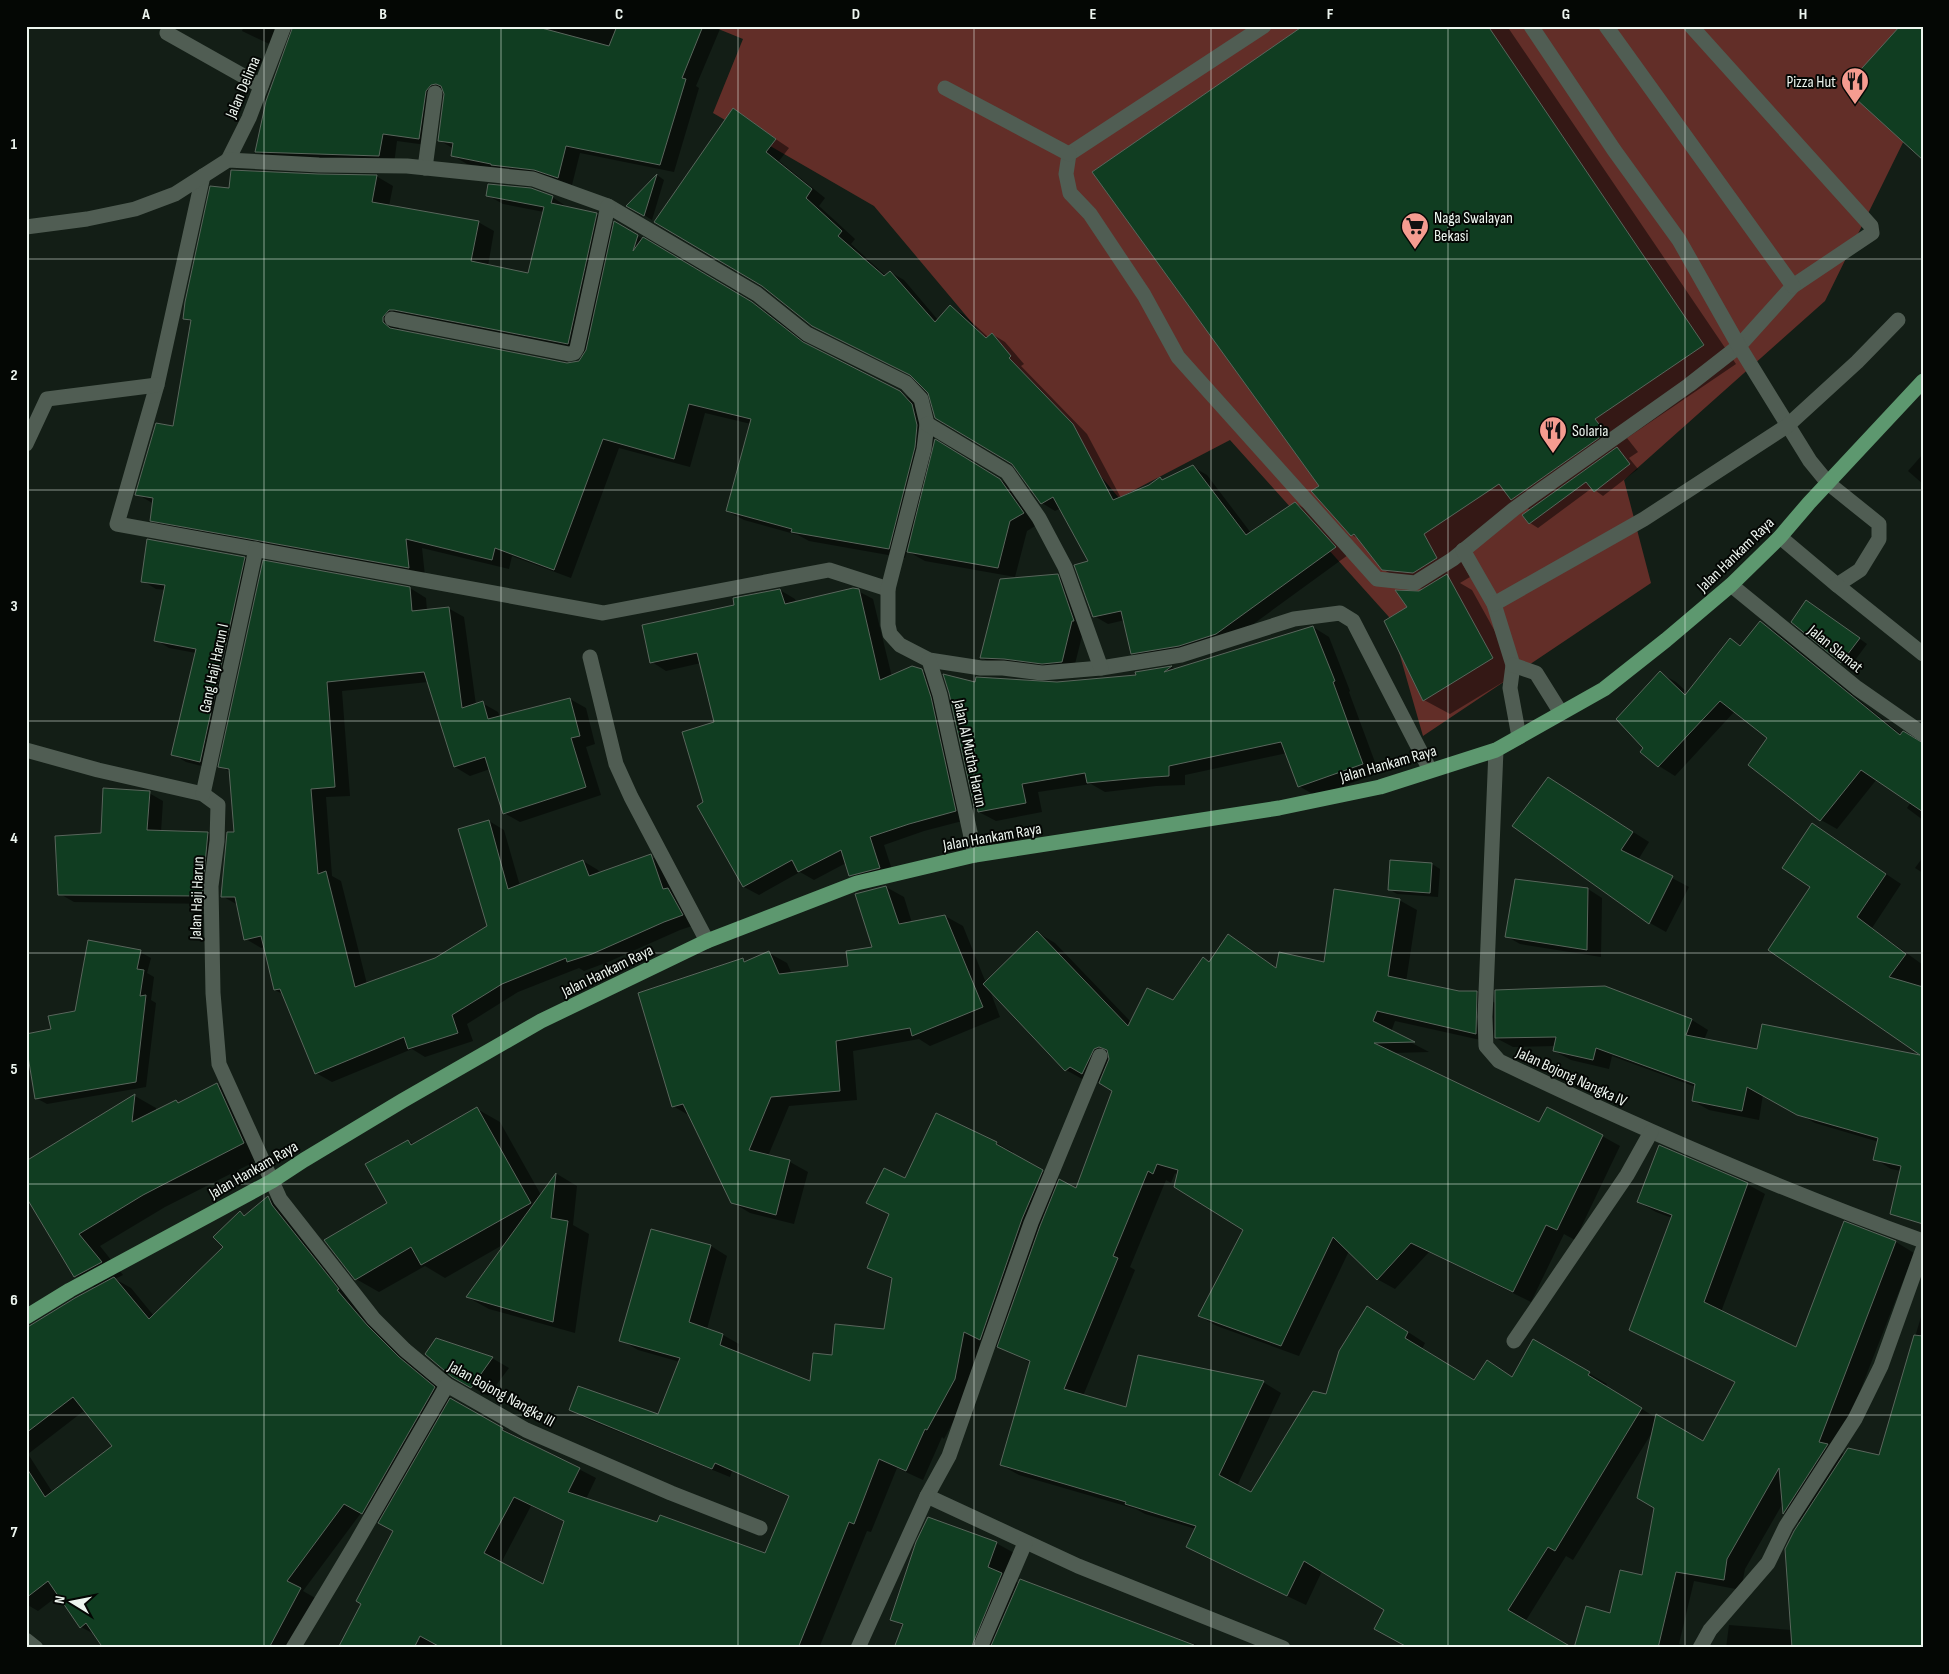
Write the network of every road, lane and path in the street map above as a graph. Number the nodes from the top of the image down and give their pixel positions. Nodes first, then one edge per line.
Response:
1 (284, 26) edge
2 (1264, 26) edge
3 (1531, 26) edge
4 (1606, 26) edge
5 (1691, 26) edge
6 (167, 34) dead end
7 (261, 86) junction
8 (945, 88) dead end
9 (434, 93) dead end
10 (1069, 154) junction
11 (228, 160) junction
12 (425, 168) junction
13 (203, 176) junction
14 (608, 206) junction
15 (26, 227) edge
16 (1793, 286) junction
17 (392, 319) dead end
18 (1898, 320) dead end
19 (1739, 346) junction
20 (1923, 381) edge
21 (157, 384) junction
22 (928, 424) junction
23 (1787, 426) junction
24 (26, 444) edge
25 (1828, 483) junction
26 (1780, 537) junction
27 (256, 550) junction
28 (1463, 550) junction
29 (1731, 585) junction
30 (1837, 585) junction
31 (888, 588) junction
32 (1494, 604) junction
33 (1923, 654) edge
34 (590, 657) dead end
35 (930, 664) junction
36 (1513, 665) junction
37 (1101, 668) junction
38 (1561, 713) junction
39 (1923, 734) edge
40 (1519, 737) junction
41 (26, 750) edge
42 (1496, 750) junction
43 (1430, 770) junction
44 (203, 794) junction
45 (975, 855) junction
46 (707, 941) junction
47 (1100, 1056) dead end
48 (1651, 1132) junction
49 (272, 1181) junction
50 (1923, 1241) edge
51 (1923, 1249) edge
52 (26, 1316) edge
53 (1514, 1341) dead end
54 (447, 1385) junction
55 (927, 1496) junction
56 (760, 1528) dead end
57 (1025, 1543) junction
58 (26, 1640) edge
59 (36, 1648) edge
60 (293, 1648) edge
61 (858, 1648) edge
62 (980, 1648) edge
63 (1284, 1648) edge
64 (1700, 1648) edge

1 - 7 street, Jalan Delima
2 - 10 street
3 - 19 street
4 - 16 street
5 - 16 street
6 - 7 street
7 - 11 street, Jalan Delima
8 - 10 street
9 - 12 street
10 - 28 street
11 - 12 street
11 - 13 street
12 - 14 street
13 - 15 street
13 - 21 street
14 - 17 street
14 - 22 street
16 - 19 street
18 - 23 street
19 - 23 street
19 - 28 street
20 - 25 main road, Jalan Hankam Raya
21 - 24 street
21 - 27 street
22 - 31 street
22 - 37 street
23 - 25 street
23 - 32 street
25 - 26 main road, Jalan Hankam Raya
25 - 30 street
26 - 29 main road, Jalan Hankam Raya
26 - 30 street
27 - 31 street
27 - 44 street, Gang Haji Harun I
28 - 32 street
29 - 38 main road, Jalan Hankam Raya
29 - 39 street, Jalan Slamat
30 - 33 street
31 - 35 street
32 - 36 street
34 - 46 street
35 - 37 street
35 - 45 street, Jalan Al Mutha Harun
36 - 38 street
36 - 40 street
37 - 43 street
38 - 40 main road, Jalan Hankam Raya
40 - 42 main road, Jalan Hankam Raya
41 - 44 street
42 - 43 main road, Jalan Hankam Raya
42 - 48 street, Jalan Bojong Nangka IV
43 - 45 main road, Jalan Hankam Raya
44 - 49 street, Jalan Haji Harun
45 - 46 main road, Jalan Hankam Raya
46 - 49 main road, Jalan Hankam Raya
47 - 55 street
48 - 50 street, Jalan Bojong Nangka IV
48 - 53 street
49 - 52 main road, Jalan Hankam Raya
49 - 54 street, Jalan Bojong Nangka III
51 - 64 street
54 - 56 street, Jalan Bojong Nangka III
54 - 60 street
55 - 57 street
55 - 61 street
57 - 62 street
57 - 63 street
58 - 59 street

